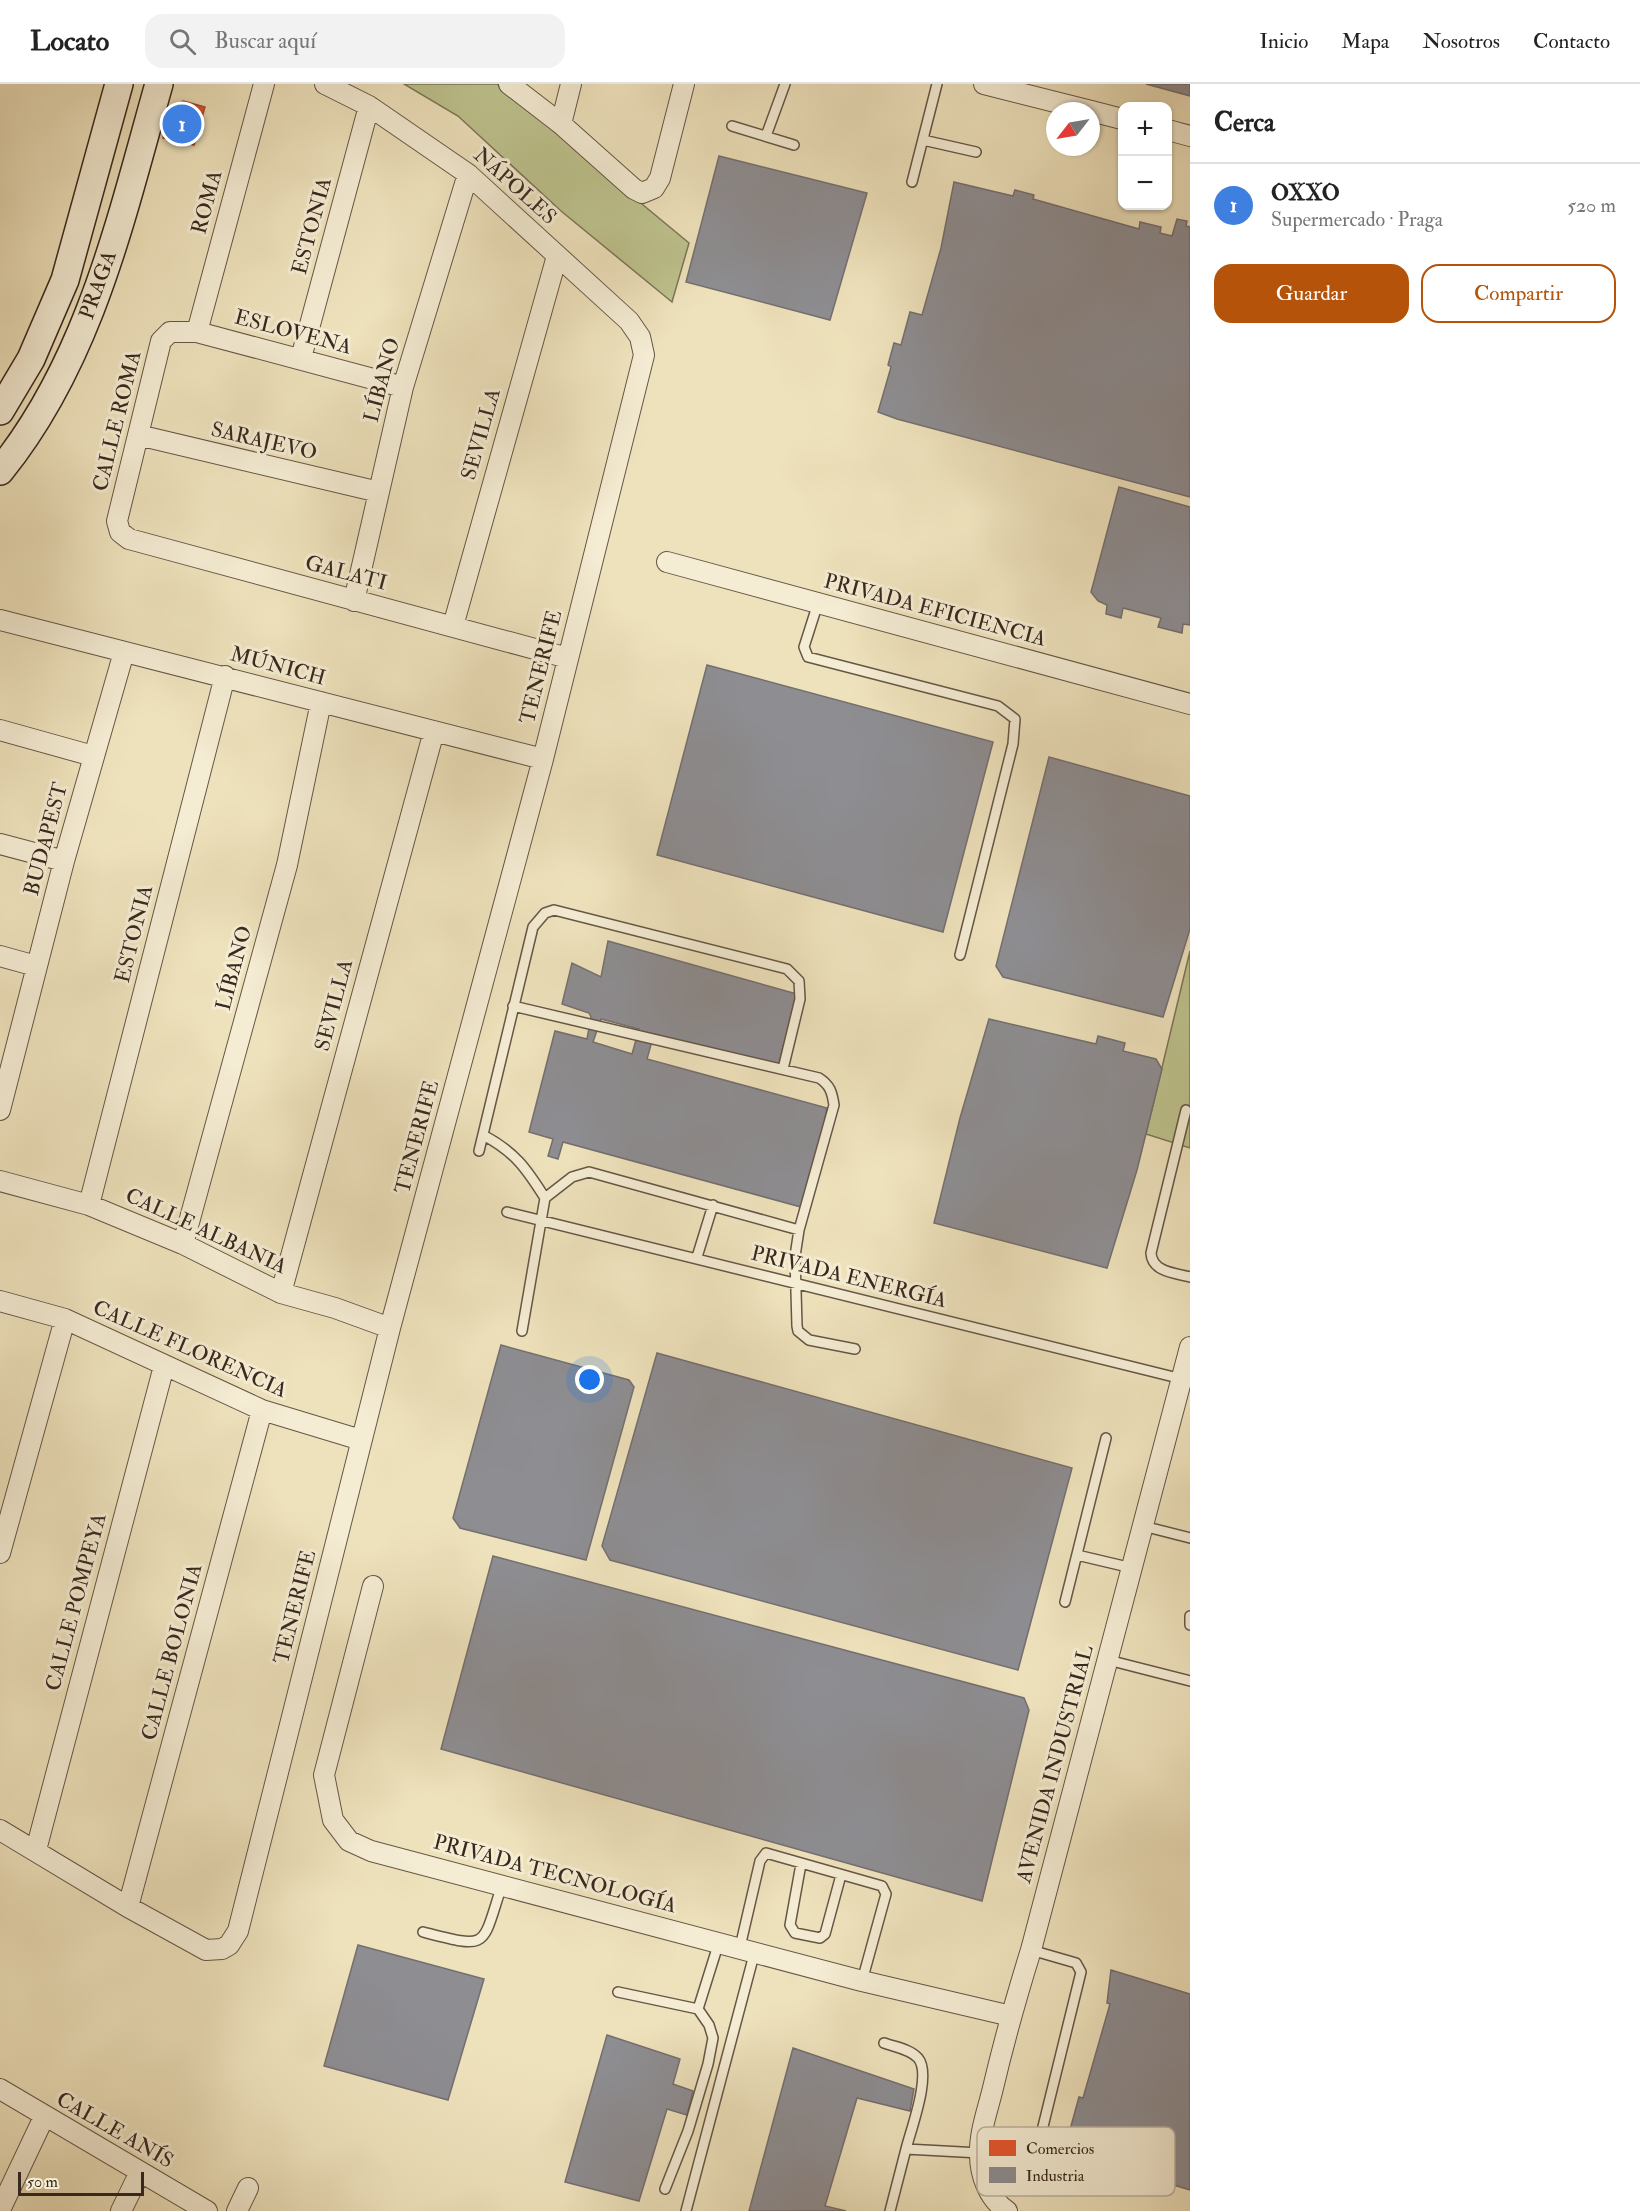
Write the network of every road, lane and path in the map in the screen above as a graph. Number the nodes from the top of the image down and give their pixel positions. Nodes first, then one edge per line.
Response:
1 (119, 84) edge
2 (159, 84) edge
3 (264, 84) edge
4 (325, 84) edge
5 (509, 84) edge
6 (571, 84) edge
7 (684, 84) edge
8 (785, 84) edge
9 (937, 84) edge
10 (984, 84) edge
11 (1065, 102) edge
12 (369, 106) junction
13 (1100, 113) edge
14 (1118, 118) edge
15 (561, 123) junction
16 (732, 126) dead end
17 (1172, 131) edge
18 (766, 136) junction
19 (1190, 136) edge
20 (923, 140) junction
21 (794, 146) dead end
22 (976, 152) dead end
23 (468, 174) junction
24 (912, 182) dead end
25 (557, 256) junction
26 (170, 332) joint
27 (196, 332) junction
28 (644, 355) joint
29 (301, 358) junction
30 (403, 387) junction
31 (4, 406) edge
32 (37, 418) junction
33 (138, 435) junction
34 (0, 471) edge
35 (379, 492) junction
36 (117, 526) joint
37 (667, 562) dead end
38 (354, 601) junction
39 (818, 603) junction
40 (0, 621) edge
41 (453, 626) junction
42 (124, 652) junction
43 (568, 657) junction
44 (225, 676) junction
45 (321, 702) junction
46 (1190, 704) edge
47 (0, 730) edge
48 (434, 731) junction
49 (93, 756) junction
50 (543, 759) junction
51 (0, 844) edge
52 (64, 861) junction
53 (960, 955) dead end
54 (0, 956) edge
55 (36, 966) junction
56 (513, 1006) junction
57 (6, 1067) edge
58 (783, 1069) junction
59 (0, 1110) edge
60 (1186, 1110) dead end
61 (483, 1135) junction
62 (478, 1151) dead end
63 (0, 1181) edge
64 (545, 1198) junction
65 (89, 1205) junction
66 (713, 1205) junction
67 (507, 1212) dead end
68 (540, 1220) junction
69 (799, 1230) junction
70 (183, 1244) junction
71 (697, 1257) junction
72 (1190, 1277) edge
73 (796, 1283) junction
74 (281, 1293) junction
75 (0, 1301) edge
76 (65, 1319) junction
77 (390, 1328) junction
78 (522, 1331) dead end
79 (1190, 1347) edge
80 (855, 1349) dead end
81 (164, 1366) junction
82 (1182, 1379) junction
83 (262, 1410) junction
84 (1106, 1438) dead end
85 (362, 1440) junction
86 (1143, 1526) junction
87 (1190, 1538) edge
88 (0, 1552) edge
89 (1077, 1554) junction
90 (1132, 1568) junction
91 (373, 1586) dead end
92 (1065, 1602) dead end
93 (1190, 1616) edge
94 (1190, 1625) edge
95 (1108, 1660) junction
96 (1190, 1681) edge
97 (0, 1830) edge
98 (36, 1851) junction
99 (801, 1863) junction
100 (841, 1875) junction
101 (502, 1885) junction
102 (128, 1907) junction
103 (423, 1932) dead end
104 (719, 1942) junction
105 (748, 1949) junction
106 (1030, 1950) junction
107 (862, 1980) junction
108 (618, 1992) dead end
109 (698, 2009) junction
110 (1011, 2016) junction
111 (884, 2043) dead end
112 (0, 2089) edge
113 (44, 2117) junction
114 (983, 2127) edge
115 (1043, 2127) edge
116 (906, 2149) junction
117 (977, 2153) edge
118 (140, 2172) junction
119 (249, 2188) dead end
120 (665, 2189) dead end
121 (992, 2196) edge
122 (0, 2210) edge
123 (121, 2211) edge
124 (207, 2211) edge
125 (237, 2211) edge
126 (686, 2211) edge
127 (890, 2211) edge
128 (1007, 2211) edge

1 - 31 street, PRAGA
2 - 32 street, PRAGA
3 - 27 street, ROMA
4 - 12 street, NÁPOLES
5 - 15 street
6 - 15 street
7 - 15 street
8 - 18 lane
9 - 20 lane
10 - 11 street
12 - 23 street, NÁPOLES
12 - 29 street, ESTONIA
13 - 14 street
16 - 18 lane
17 - 19 street
18 - 21 lane
20 - 22 lane
20 - 24 lane
23 - 25 street, NÁPOLES
23 - 30 street, LÍBANO
25 - 28 street, NÁPOLES
25 - 41 street, SEVILLA
26 - 27 street, ESLOVENA
26 - 33 street, CALLE ROMA
27 - 29 street, ESLOVENA
28 - 43 street, TENERIFE
29 - 30 street, ESLOVENA
30 - 35 street, LÍBANO
31 - 32 street
32 - 34 street, PRAGA
33 - 35 street, SARAJEVO
33 - 36 street, CALLE ROMA
35 - 38 street, LÍBANO
36 - 38 street, GALATI
37 - 39 street, PRIVADA EFICIENCIA
38 - 41 street, GALATI
39 - 46 street, PRIVADA EFICIENCIA
39 - 53 lane
40 - 42 street, MÚNICH
41 - 43 street, GALATI
42 - 44 street, MÚNICH
42 - 49 street, BUDAPEST
43 - 50 street, TENERIFE
44 - 45 street, MÚNICH
44 - 65 street, ESTONIA
45 - 48 street, MÚNICH
45 - 70 street, LÍBANO
47 - 49 street
48 - 50 street, MÚNICH
48 - 74 street, SEVILLA
49 - 52 street, BUDAPEST
50 - 77 street, TENERIFE
51 - 52 street
52 - 55 street, BUDAPEST
54 - 55 street
55 - 57 street, BUDAPEST
56 - 58 lane
56 - 58 lane
56 - 61 lane
57 - 59 street, BUDAPEST
58 - 69 lane
60 - 72 lane
61 - 62 lane
61 - 64 lane
63 - 65 street, CALLE ALBANIA
64 - 66 lane
64 - 68 lane
65 - 70 street, CALLE ALBANIA
66 - 69 lane
66 - 71 lane
67 - 68 lane, PRIVADA ENERGÍA
68 - 71 lane, PRIVADA ENERGÍA
68 - 78 lane
69 - 73 lane
70 - 74 street, CALLE ALBANIA
71 - 73 lane, PRIVADA ENERGÍA
73 - 80 lane
73 - 82 lane, PRIVADA ENERGÍA
74 - 77 street, CALLE ALBANIA
75 - 76 street, CALLE FLORENCIA
76 - 81 street, CALLE FLORENCIA
76 - 88 street
77 - 85 street, TENERIFE
79 - 82 street, AVENIDA INDUSTRIAL
81 - 83 street, CALLE FLORENCIA
81 - 98 street, CALLE POMPEYA
82 - 86 street, AVENIDA INDUSTRIAL
83 - 85 street, CALLE FLORENCIA
83 - 102 street, CALLE BOLONIA
84 - 89 lane
85 - 102 street, TENERIFE
86 - 87 lane
86 - 90 street, AVENIDA INDUSTRIAL
89 - 90 lane
89 - 92 lane
90 - 95 street, AVENIDA INDUSTRIAL
91 - 101 street, PRIVADA TECNOLOGÍA
93 - 94 lane
95 - 96 lane
95 - 106 street, AVENIDA INDUSTRIAL
97 - 98 street
98 - 102 street
99 - 100 lane
99 - 100 lane
99 - 105 lane
100 - 107 lane
101 - 103 lane
101 - 104 street, PRIVADA TECNOLOGÍA
104 - 105 street, PRIVADA TECNOLOGÍA
104 - 109 lane
105 - 107 street, PRIVADA TECNOLOGÍA
105 - 126 lane
106 - 110 street, AVENIDA INDUSTRIAL
106 - 115 lane
107 - 110 street, PRIVADA TECNOLOGÍA
108 - 109 lane
109 - 120 lane
110 - 114 street, AVENIDA INDUSTRIAL
111 - 116 lane
112 - 113 street, CALLE ANÍS
113 - 118 street, CALLE ANÍS
113 - 122 street
116 - 117 lane
116 - 127 lane
118 - 123 street
118 - 124 street, CALLE ANÍS
119 - 125 street
121 - 128 street, AVENIDA INDUSTRIAL

